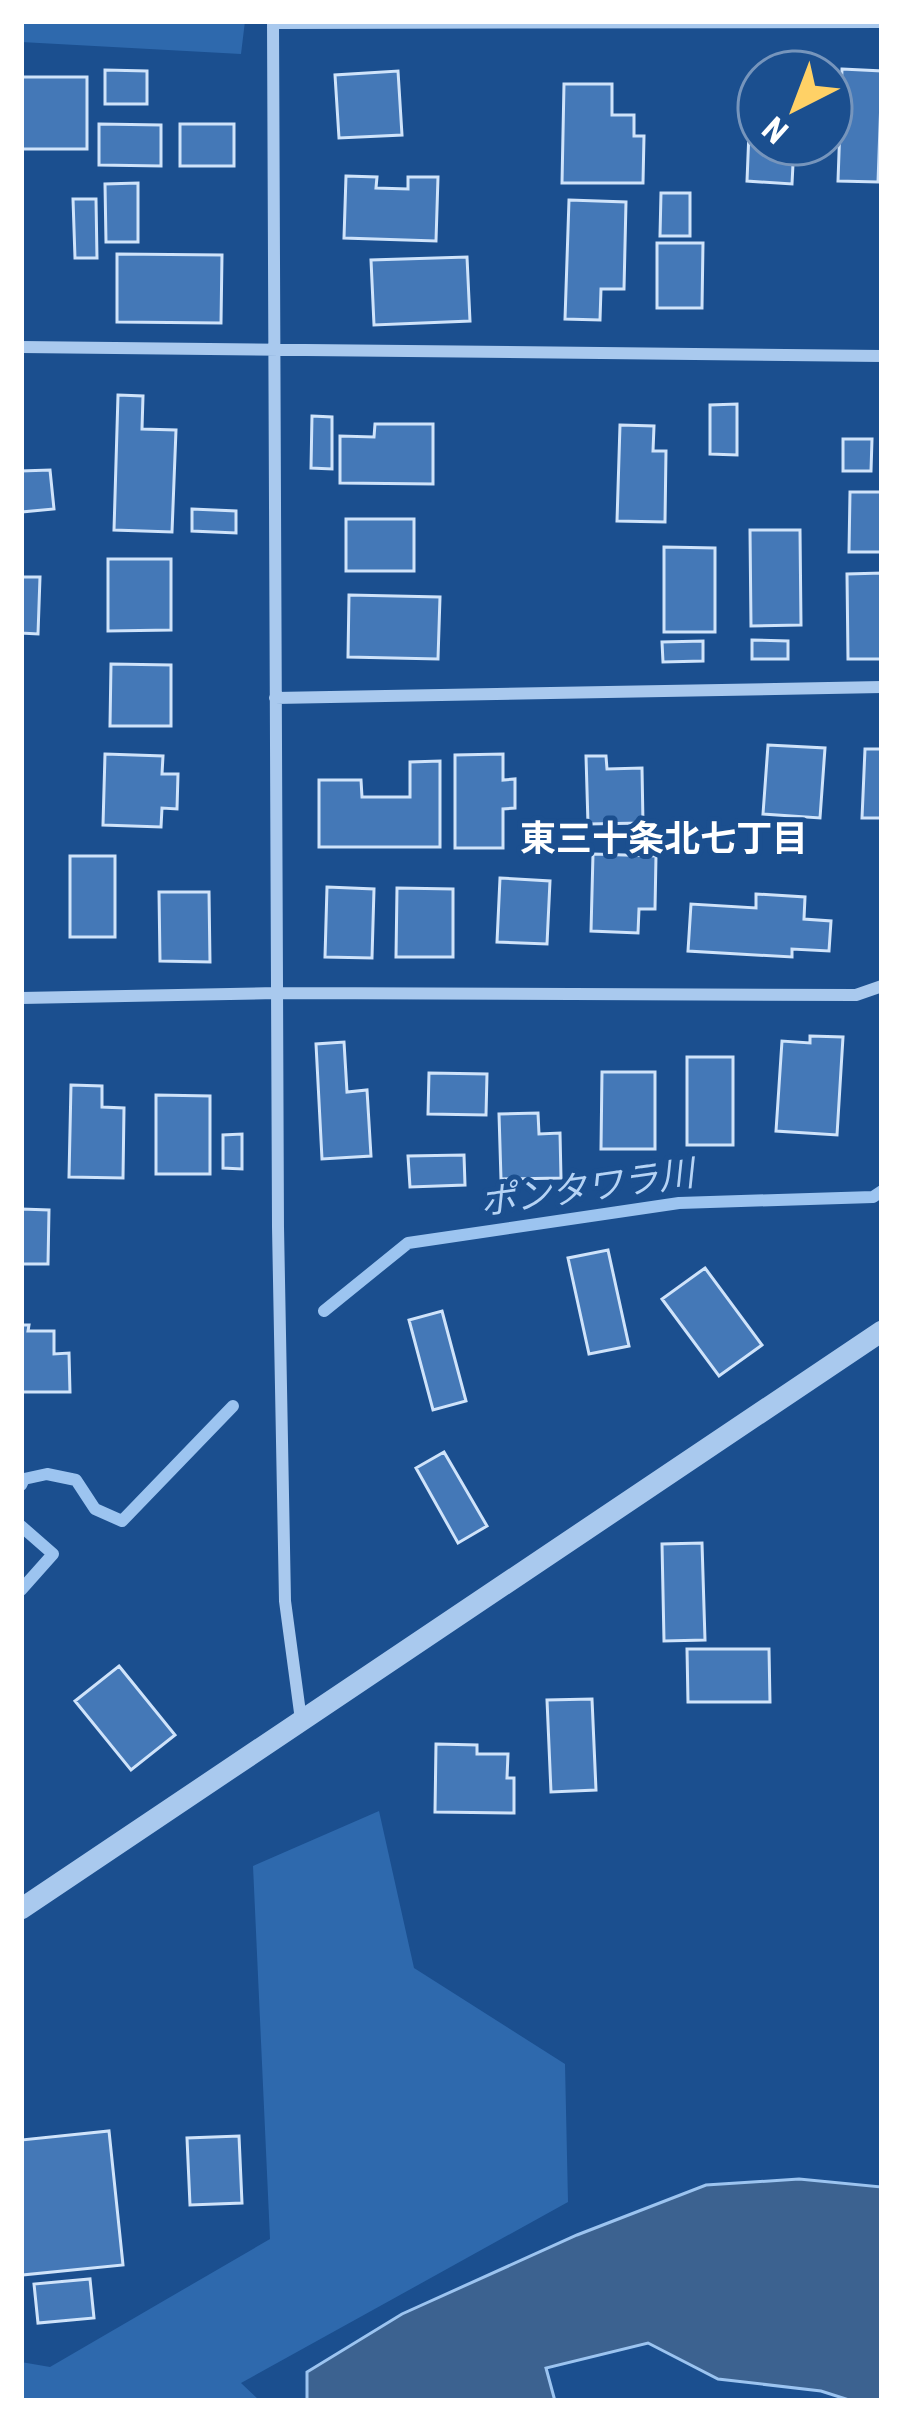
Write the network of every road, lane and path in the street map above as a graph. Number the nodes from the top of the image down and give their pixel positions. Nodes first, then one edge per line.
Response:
1 (273, 22) edge
2 (882, 22) edge
3 (21, 347) edge
4 (277, 351) junction
5 (882, 356) edge
6 (882, 687) edge
7 (275, 698) junction
8 (882, 986) edge
9 (278, 993) junction
10 (21, 998) edge
11 (882, 1331) edge
12 (301, 1720) junction
13 (21, 1910) edge

1 - 2 street
1 - 4 street
3 - 4 street
4 - 5 street
4 - 7 street
6 - 7 street
7 - 9 street
8 - 9 street
9 - 10 street
9 - 12 street
11 - 12 street
12 - 13 street

